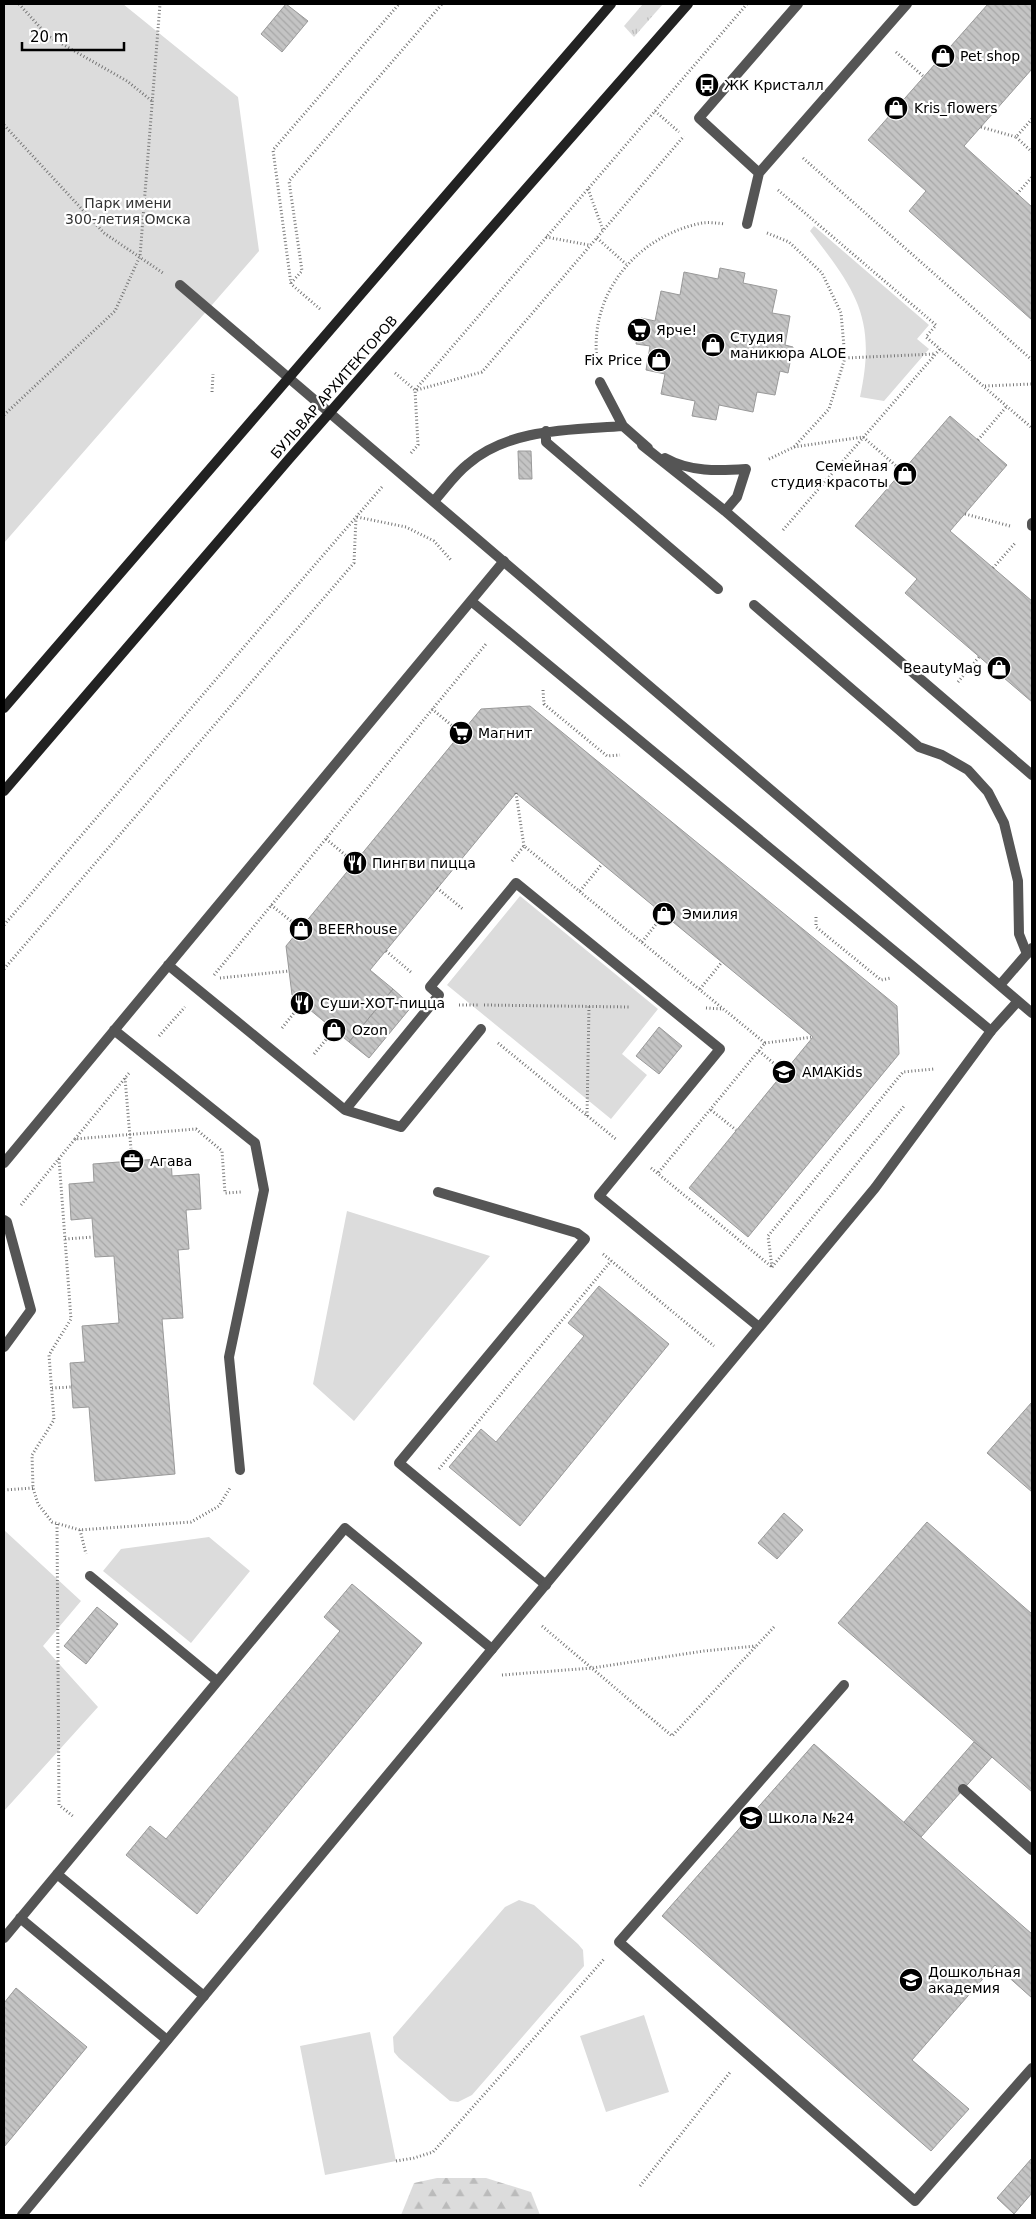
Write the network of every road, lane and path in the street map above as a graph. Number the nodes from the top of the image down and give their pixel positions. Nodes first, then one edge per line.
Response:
1 (19, 4) edge
2 (160, 4) edge
3 (399, 4) edge
4 (442, 4) edge
5 (611, 4) edge
6 (688, 4) edge
7 (747, 4) edge
8 (798, 4) edge
9 (907, 4) edge
10 (892, 48) dead end
11 (924, 77) dead end
12 (153, 101) junction
13 (655, 111) junction
14 (699, 118) junction
15 (1032, 119) edge
16 (4, 125) edge
17 (981, 127) dead end
18 (684, 136) junction
19 (1016, 137) junction
20 (1032, 152) edge
21 (798, 154) dead end
22 (759, 173) junction
23 (1032, 177) edge
24 (588, 188) junction
25 (1017, 194) dead end
26 (747, 224) junction
27 (603, 230) junction
28 (546, 237) junction
29 (597, 238) junction
30 (590, 246) junction
31 (140, 256) junction
32 (626, 264) junction
33 (180, 285) joint
34 (940, 349) junction
35 (935, 354) junction
36 (845, 358) junction
37 (1032, 360) edge
38 (213, 374) dead end
39 (289, 377) junction
40 (600, 382) joint
41 (1032, 384) edge
42 (984, 386) junction
43 (415, 390) junction
44 (212, 392) dead end
45 (1007, 406) junction
46 (330, 413) junction
47 (4, 415) edge
48 (623, 426) junction
49 (1032, 428) edge
50 (546, 432) junction
51 (863, 437) junction
52 (978, 440) dead end
53 (418, 445) dead end
54 (642, 445) junction
55 (794, 448) junction
56 (746, 469) junction
57 (902, 471) dead end
58 (434, 501) junction
59 (725, 511) junction
60 (965, 514) dead end
61 (356, 516) junction
62 (1010, 526) dead end
63 (779, 535) dead end
64 (1008, 552) dead end
65 (451, 560) dead end
66 (504, 561) junction
67 (994, 568) dead end
68 (718, 590) dead end
69 (471, 601) junction
70 (754, 605) dead end
71 (487, 643) dead end
72 (979, 657) dead end
73 (952, 688) dead end
74 (544, 704) dead end
75 (4, 708) edge
76 (432, 709) junction
77 (461, 733) dead end
78 (607, 756) dead end
79 (1032, 775) edge
80 (4, 791) edge
81 (516, 793) dead end
82 (326, 839) junction
83 (524, 846) dead end
84 (355, 863) dead end
85 (602, 864) dead end
86 (437, 888) dead end
87 (580, 891) dead end
88 (271, 905) junction
89 (468, 913) dead end
90 (664, 914) dead end
91 (4, 926) edge
92 (816, 927) dead end
93 (300, 929) dead end
94 (642, 942) dead end
95 (386, 951) dead end
96 (1030, 951) edge
97 (722, 962) dead end
98 (168, 965) junction
99 (4, 969) edge
100 (289, 971) dead end
101 (417, 977) dead end
102 (881, 980) dead end
103 (1000, 985) junction
104 (700, 989) dead end
105 (200, 992) junction
106 (1018, 1001) junction
107 (302, 1004) dead end
108 (589, 1006) junction
109 (669, 1008) junction
110 (724, 1009) dead end
111 (1032, 1013) edge
112 (173, 1019) dead end
113 (481, 1029) junction
114 (114, 1030) junction
115 (334, 1030) dead end
116 (991, 1031) junction
117 (278, 1032) dead end
118 (814, 1036) dead end
119 (765, 1043) dead end
120 (759, 1051) dead end
121 (310, 1059) dead end
122 (784, 1072) dead end
123 (928, 1076) dead end
124 (910, 1099) dead end
125 (345, 1110) junction
126 (711, 1110) dead end
127 (587, 1116) junction
128 (736, 1130) dead end
129 (130, 1135) junction
130 (75, 1139) junction
131 (634, 1154) junction
132 (58, 1159) junction
133 (132, 1161) dead end
134 (4, 1163) edge
135 (264, 1190) junction
136 (438, 1192) dead end
137 (5, 1221) edge
138 (93, 1237) dead end
139 (65, 1239) junction
140 (584, 1239) junction
141 (611, 1261) junction
142 (772, 1267) junction
143 (759, 1327) junction
144 (4, 1346) edge
145 (732, 1360) junction
146 (71, 1387) dead end
147 (52, 1388) junction
148 (240, 1470) joint
149 (438, 1470) dead end
150 (33, 1488) junction
151 (4, 1490) edge
152 (57, 1524) junction
153 (90, 1576) dead end
154 (546, 1584) junction
155 (524, 1611) junction
156 (775, 1626) dead end
157 (756, 1646) junction
158 (492, 1649) junction
159 (592, 1668) junction
160 (469, 1677) junction
161 (217, 1681) junction
162 (844, 1686) dead end
163 (963, 1789) dead end
164 (60, 1805) dead end
165 (1032, 1850) edge
166 (57, 1874) junction
167 (20, 1918) junction
168 (4, 1938) edge
169 (619, 1942) junction
170 (204, 1996) junction
171 (167, 2040) junction
172 (745, 2052) junction
173 (1032, 2068) edge
174 (396, 2160) dead end
175 (640, 2186) dead end
176 (22, 2215) edge

1 - 12 path
2 - 12 path
3 - 4 path
5 - 39 main road
6 - 46 main road, БУЛЬВАР АРХИТЕКТОРОВ
7 - 13 path
8 - 14 street
9 - 22 street
10 - 11 path
12 - 31 path
13 - 18 path
13 - 24 path
14 - 18 path
14 - 22 street
15 - 19 path
16 - 31 path
17 - 19 path
18 - 27 path
19 - 20 path
21 - 37 path
22 - 26 street
22 - 34 path
23 - 25 path
24 - 27 path
24 - 28 path
26 - 32 path
26 - 36 path
27 - 29 path
28 - 30 path
28 - 43 path
29 - 30 path
29 - 32 path
30 - 43 path
31 - 33 path
31 - 47 path
32 - 40 path
33 - 39 street
34 - 35 path
34 - 42 path
35 - 36 path
35 - 51 path
36 - 55 path
38 - 44 path
39 - 46 street
39 - 75 main road
40 - 48 street
41 - 42 path
42 - 45 path
43 - 53 path
45 - 49 path
45 - 52 path
46 - 58 street
46 - 80 main road, БУЛЬВАР АРХИТЕКТОРОВ
48 - 50 street
48 - 54 street
50 - 58 street
50 - 68 street
51 - 55 path
51 - 57 path
51 - 63 path
54 - 56 street
54 - 59 street
55 - 56 path
56 - 59 street
58 - 66 street
59 - 79 street
60 - 62 path
61 - 65 path
61 - 91 path
61 - 99 path
64 - 67 path
66 - 69 street
66 - 103 street
69 - 98 street
69 - 116 street
70 - 96 street
71 - 76 path
72 - 73 path
74 - 78 path
76 - 77 path
76 - 82 path
81 - 83 path
82 - 84 path
82 - 88 path
85 - 87 path
86 - 89 path
88 - 93 path
88 - 100 path
90 - 94 path
92 - 102 path
95 - 101 path
96 - 103 street
97 - 104 path
98 - 105 street
98 - 114 street
103 - 106 street
105 - 112 path
105 - 125 street
106 - 111 street
106 - 116 street
107 - 117 path
108 - 109 path
108 - 113 path
108 - 127 path
109 - 110 path
109 - 125 street
109 - 131 street
113 - 125 street
113 - 127 path
114 - 134 street
114 - 135 street
115 - 121 path
116 - 143 street
118 - 119 path
120 - 122 path
123 - 142 path
124 - 142 path
126 - 128 path
127 - 131 path
129 - 130 path
129 - 130 path
129 - 133 path
129 - 135 path
130 - 132 path
131 - 142 path
131 - 143 street
132 - 137 path
132 - 139 path
135 - 148 street
136 - 140 street
137 - 144 street
138 - 139 path
139 - 147 path
140 - 141 path
140 - 154 street
141 - 145 path
141 - 149 path
143 - 145 street
145 - 154 street
146 - 147 path
147 - 150 path
148 - 152 path
150 - 151 path
150 - 152 path
152 - 164 path
153 - 161 street
154 - 155 street
155 - 158 street
155 - 159 path
156 - 157 path
157 - 159 path
157 - 159 path
158 - 160 street
158 - 161 street
159 - 160 path
160 - 170 street
161 - 166 street
162 - 169 street
163 - 165 street
166 - 167 street
166 - 170 street
167 - 168 street
167 - 171 street
169 - 172 street
169 - 174 path
170 - 171 street
171 - 176 street
172 - 173 street
172 - 175 path

